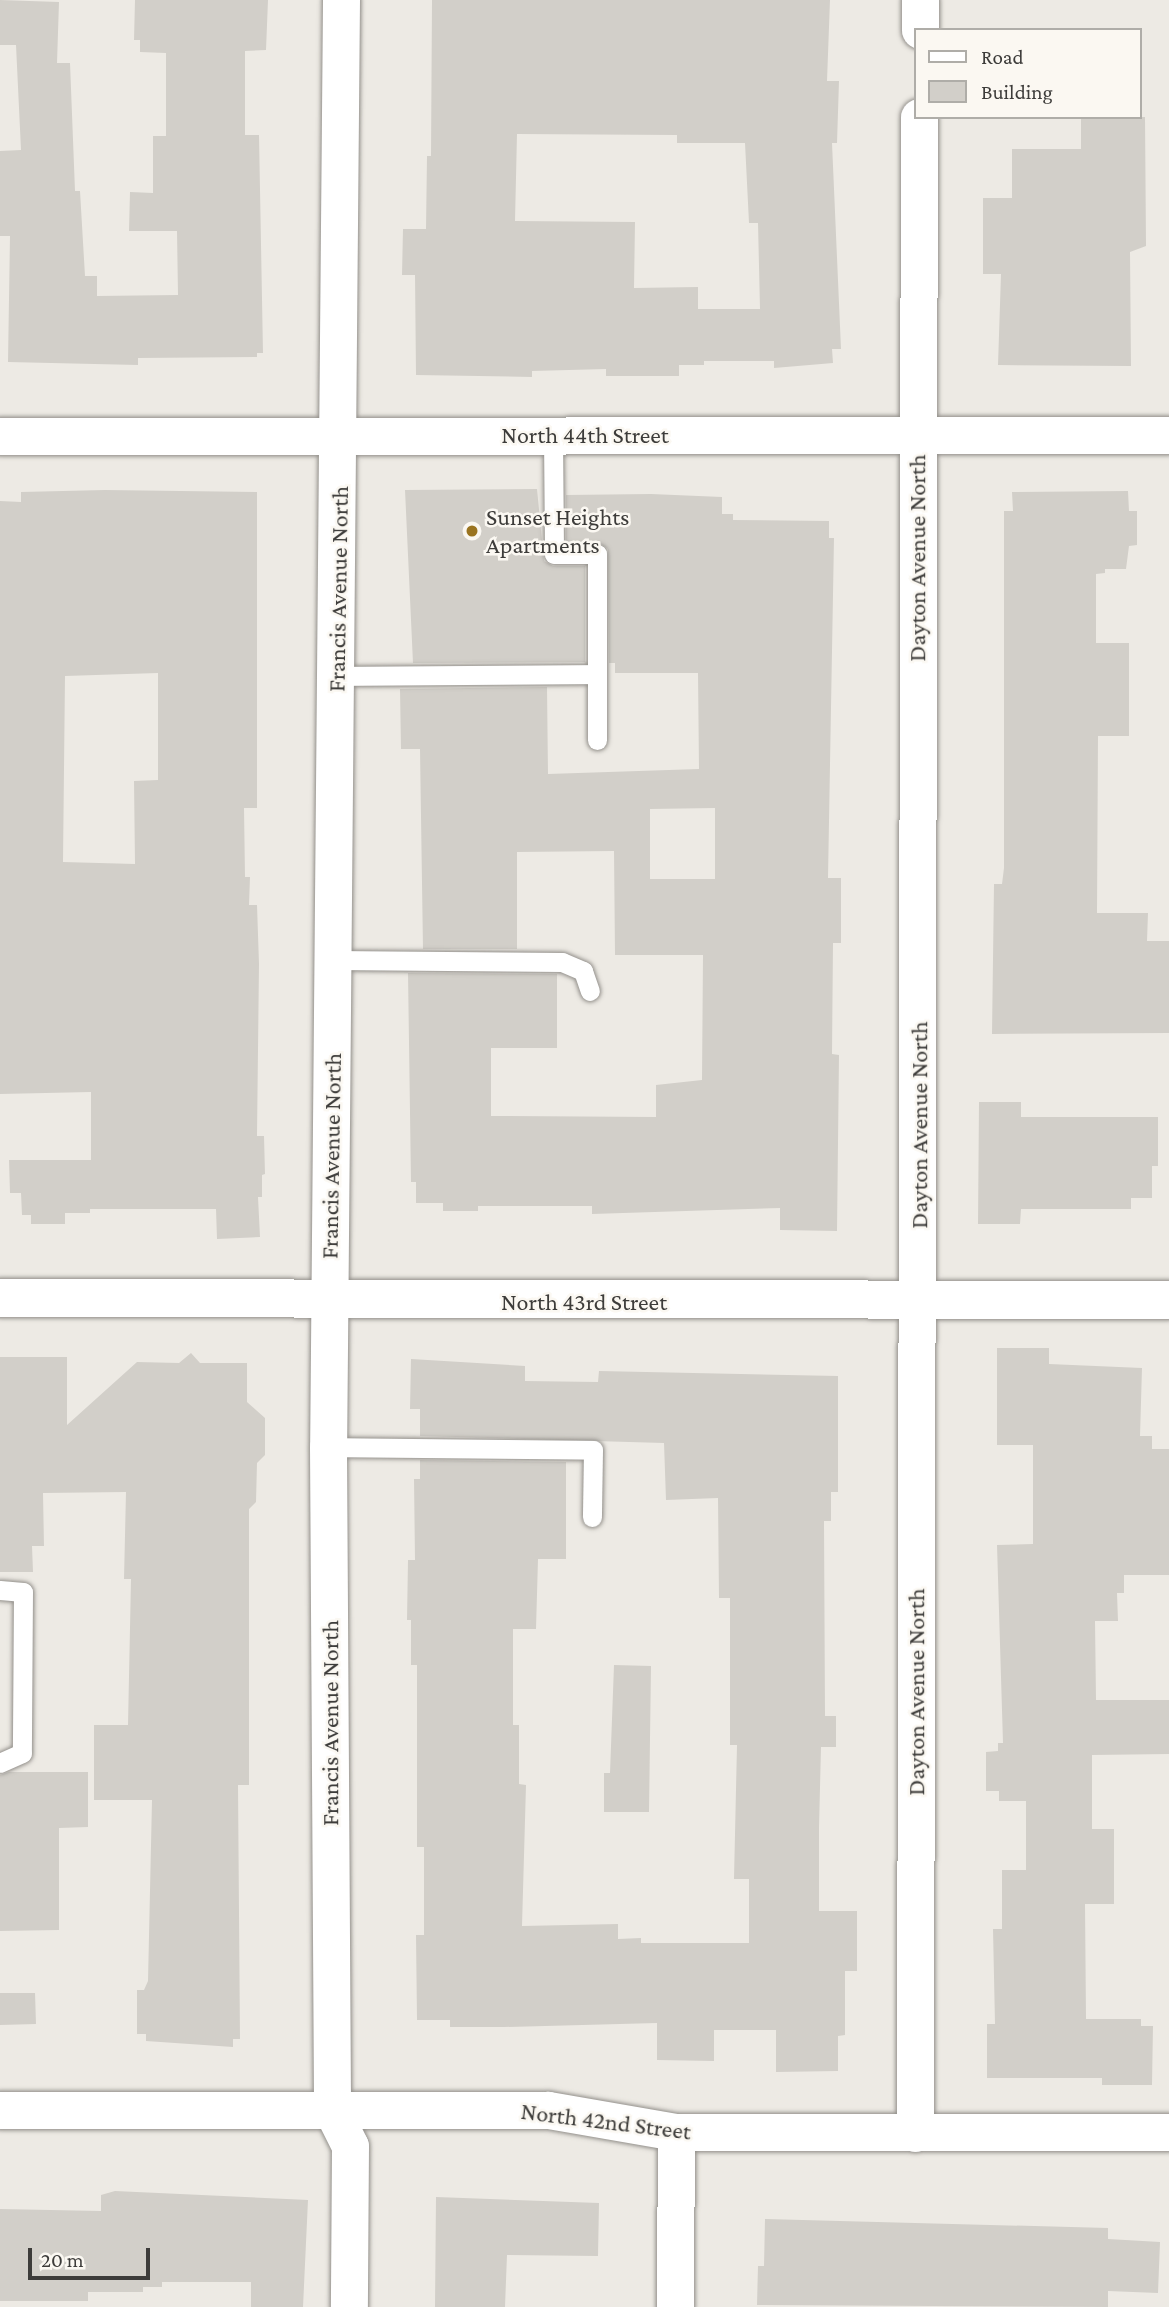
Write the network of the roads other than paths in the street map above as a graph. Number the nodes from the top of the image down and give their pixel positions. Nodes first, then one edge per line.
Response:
1 (341, 0) edge
2 (920, 0) edge
3 (920, 28) edge
4 (919, 119) edge
5 (916, 434) junction
6 (553, 435) junction
7 (1169, 435) edge
8 (0, 436) edge
9 (340, 436) junction
10 (597, 674) junction
11 (337, 676) junction
12 (597, 740) dead end
13 (333, 960) junction
14 (590, 991) dead end
15 (0, 1298) edge
16 (1169, 1300) edge
17 (328, 1301) junction
18 (919, 1302) junction
19 (328, 1447) junction
20 (592, 1517) dead end
21 (0, 1590) edge
22 (0, 1763) edge
23 (0, 2110) edge
24 (332, 2110) junction
25 (676, 2132) junction
26 (1169, 2132) edge
27 (915, 2133) junction
28 (349, 2307) edge
29 (675, 2307) edge

1 - 9 street, Francis Avenue North
2 - 3 street
4 - 5 street, Dayton Avenue North
5 - 6 street, North 44th Street
5 - 7 street, North 44th Street
5 - 18 street, Dayton Avenue North
6 - 9 street, North 44th Street
6 - 10 lane
8 - 9 street, North 44th Street
9 - 11 street, Francis Avenue North
10 - 11 lane
10 - 12 lane
11 - 13 street, Francis Avenue North
13 - 14 lane
13 - 17 street, Francis Avenue North
15 - 17 street, North 43rd Street
16 - 18 street, North 43rd Street
17 - 18 street, North 43rd Street
17 - 19 street, Francis Avenue North
18 - 27 street, Dayton Avenue North
19 - 20 lane
19 - 24 street, Francis Avenue North
21 - 22 lane
23 - 24 street, North 42nd Street
24 - 25 street, North 42nd Street
24 - 28 street, Francis Avenue North
25 - 27 street, North 42nd Street
25 - 29 street
26 - 27 street, North 42nd Street

